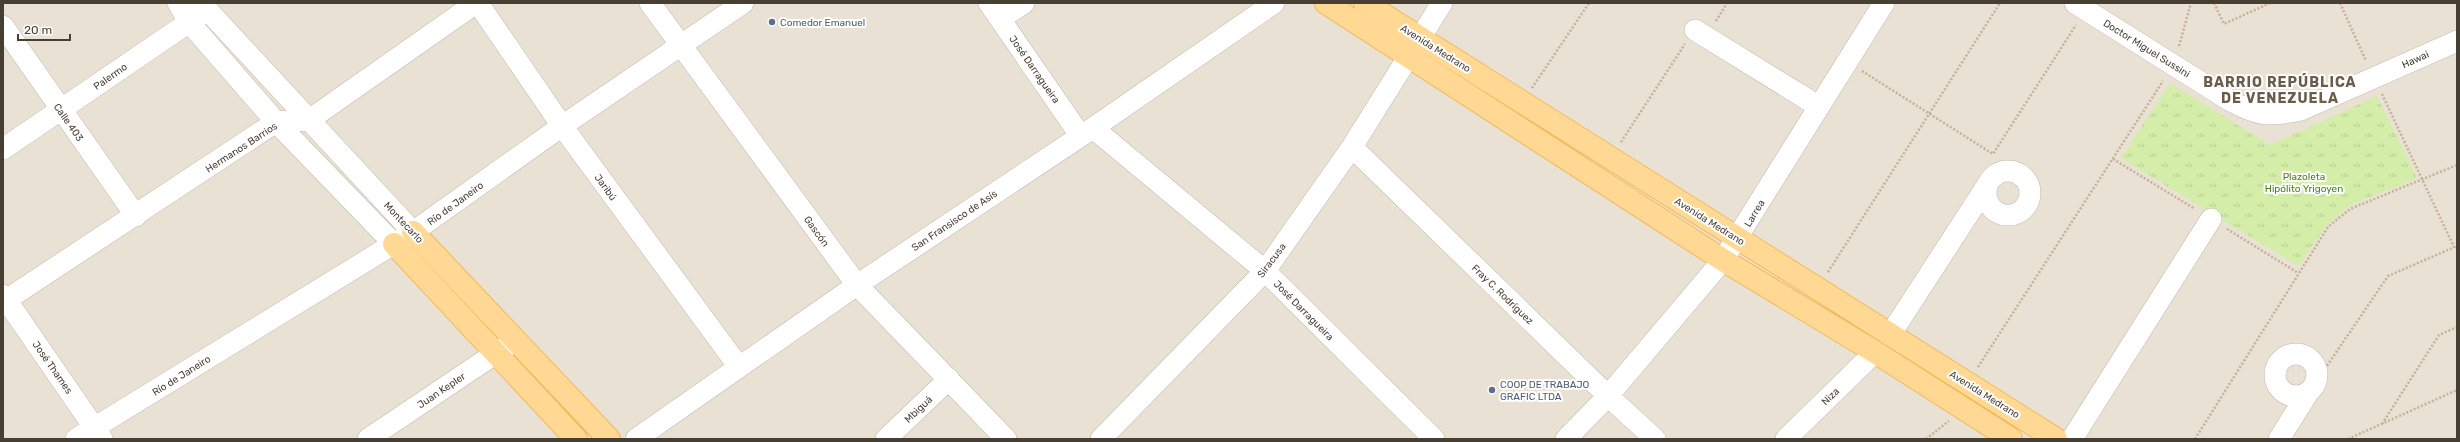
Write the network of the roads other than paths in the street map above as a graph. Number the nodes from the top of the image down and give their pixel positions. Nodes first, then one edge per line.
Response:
1 (178, 3) edge
2 (477, 3) edge
3 (650, 3) edge
4 (743, 3) edge
5 (1024, 3) edge
6 (1274, 3) edge
7 (1326, 3) edge
8 (1365, 3) edge
9 (1442, 3) edge
10 (1884, 3) edge
11 (2080, 7) edge
12 (203, 10) edge
13 (995, 11) edge
14 (3, 26) edge
15 (1695, 30) road end
16 (2457, 41) edge
17 (681, 46) junction
18 (1414, 47) junction
19 (2373, 77) joint
20 (1818, 106) junction
21 (60, 111) junction
22 (309, 120) junction
23 (276, 122) junction
24 (562, 126) junction
25 (1086, 132) junction
26 (1352, 147) junction
27 (3, 149) edge
28 (1988, 184) dead end
29 (136, 216) junction
30 (2211, 219) dead end
31 (413, 232) junction
32 (1738, 238) junction
33 (394, 244) junction
34 (1722, 260) junction
35 (1265, 271) junction
36 (857, 285) junction
37 (5, 297) edge
38 (1890, 335) junction
39 (505, 347) junction
40 (1875, 352) junction
41 (739, 367) junction
42 (949, 379) junction
43 (2312, 387) road end
44 (1608, 396) junction
45 (98, 434) edge
46 (76, 439) edge
47 (368, 439) edge
48 (576, 439) edge
49 (609, 439) edge
50 (636, 439) edge
51 (886, 439) edge
52 (1006, 439) edge
53 (1101, 439) edge
54 (1434, 439) edge
55 (1566, 439) edge
56 (1656, 439) edge
57 (1786, 439) edge
58 (2010, 439) edge
59 (2056, 439) edge
60 (2072, 439) edge
61 (2278, 439) edge

1 - 12 street, Montecarlo
2 - 22 street
2 - 24 street, Jaribú
3 - 17 street, Gascón
4 - 17 street, Río de Janeiro
5 - 13 street
6 - 25 street, San Fransisco de Asís
7 - 18 main road, Avenida Medrano
8 - 18 main road, Avenida Medrano
9 - 18 street, Siracusa
10 - 20 street, Larrea
11 - 19 street, Doctor Miguel Sussini
12 - 21 street, Palermo
12 - 22 street, Montecarlo
12 - 23 street, Montecarlo
13 - 25 street, José Darragueira
14 - 21 street, Calle 403
15 - 20 street
16 - 19 street, Hawai
17 - 24 street, Río de Janeiro
17 - 36 street, Gascón
18 - 26 street, Siracusa
18 - 32 main road, Avenida Medrano
18 - 34 main road, Avenida Medrano
20 - 32 street, Larrea
21 - 27 street, Palermo
21 - 29 street, Calle 403
22 - 23 street, Hermanos Barrios
22 - 31 street, Montecarlo
23 - 29 street, Hermanos Barrios
23 - 33 street, Montecarlo
24 - 31 street, Río de Janeiro
24 - 41 street, Jaribú
25 - 35 street, José Darragueira
25 - 36 street, San Fransisco de Asís
26 - 35 street, Siracusa
26 - 44 street, Fray C. Rodríguez
28 - 38 street
29 - 37 street, Hermanos Barrios
30 - 60 street
31 - 33 street, Río de Janeiro
31 - 39 main road, Montecarlo
32 - 34 street, Larrea
32 - 38 main road, Avenida Medrano
33 - 39 main road, Montecarlo
33 - 45 street, Río de Janeiro
34 - 40 main road, Avenida Medrano
34 - 44 street, Larrea
35 - 53 street, Siracusa
35 - 54 street, José Darragueira
36 - 41 street, San Fransisco de Asís
36 - 42 street, Gascón
37 - 45 street, José Thames
38 - 59 main road, Avenida Medrano
39 - 47 street, Juan Kepler
39 - 48 main road, Montecarlo
39 - 49 main road, Montecarlo
40 - 57 street, Niza
40 - 58 main road, Avenida Medrano
41 - 50 street, San Fransisco de Asís
42 - 51 street, Mbiguá
42 - 52 street, Gascón
43 - 61 street
44 - 55 street, Larrea
44 - 56 street, Fray C. Rodríguez
45 - 46 street, Río de Janeiro

